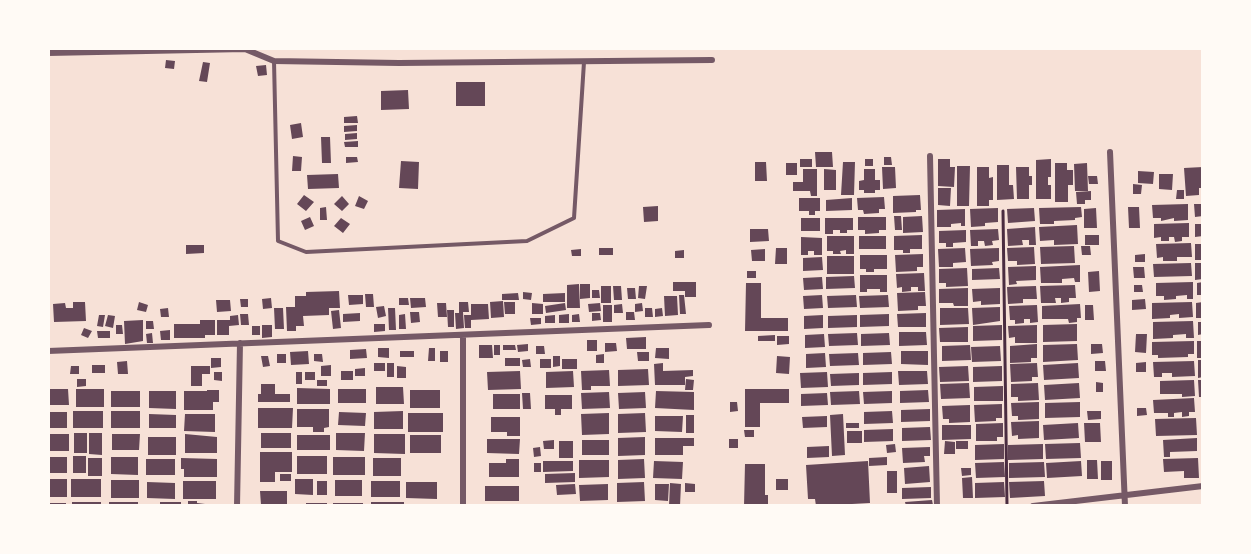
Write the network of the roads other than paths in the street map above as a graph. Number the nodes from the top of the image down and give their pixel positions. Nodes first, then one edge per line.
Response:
1 (245, 49) edge
2 (48, 53) edge
3 (712, 60) dead end
4 (274, 61) junction
5 (584, 61) junction
6 (1110, 152) dead end
7 (930, 156) dead end
8 (709, 325) dead end
9 (463, 334) junction
10 (240, 343) junction
11 (48, 351) edge
12 (1203, 486) edge
13 (1125, 496) junction
14 (237, 506) edge
15 (463, 506) edge
16 (938, 506) edge
17 (1034, 506) edge
18 (1125, 506) edge

1 - 2 street
1 - 4 street
3 - 5 street
4 - 5 street
4 - 5 lane
6 - 13 street
7 - 16 street
8 - 9 street
9 - 10 street
9 - 15 street
10 - 11 street
10 - 14 street
12 - 13 street
13 - 17 street
13 - 18 street

